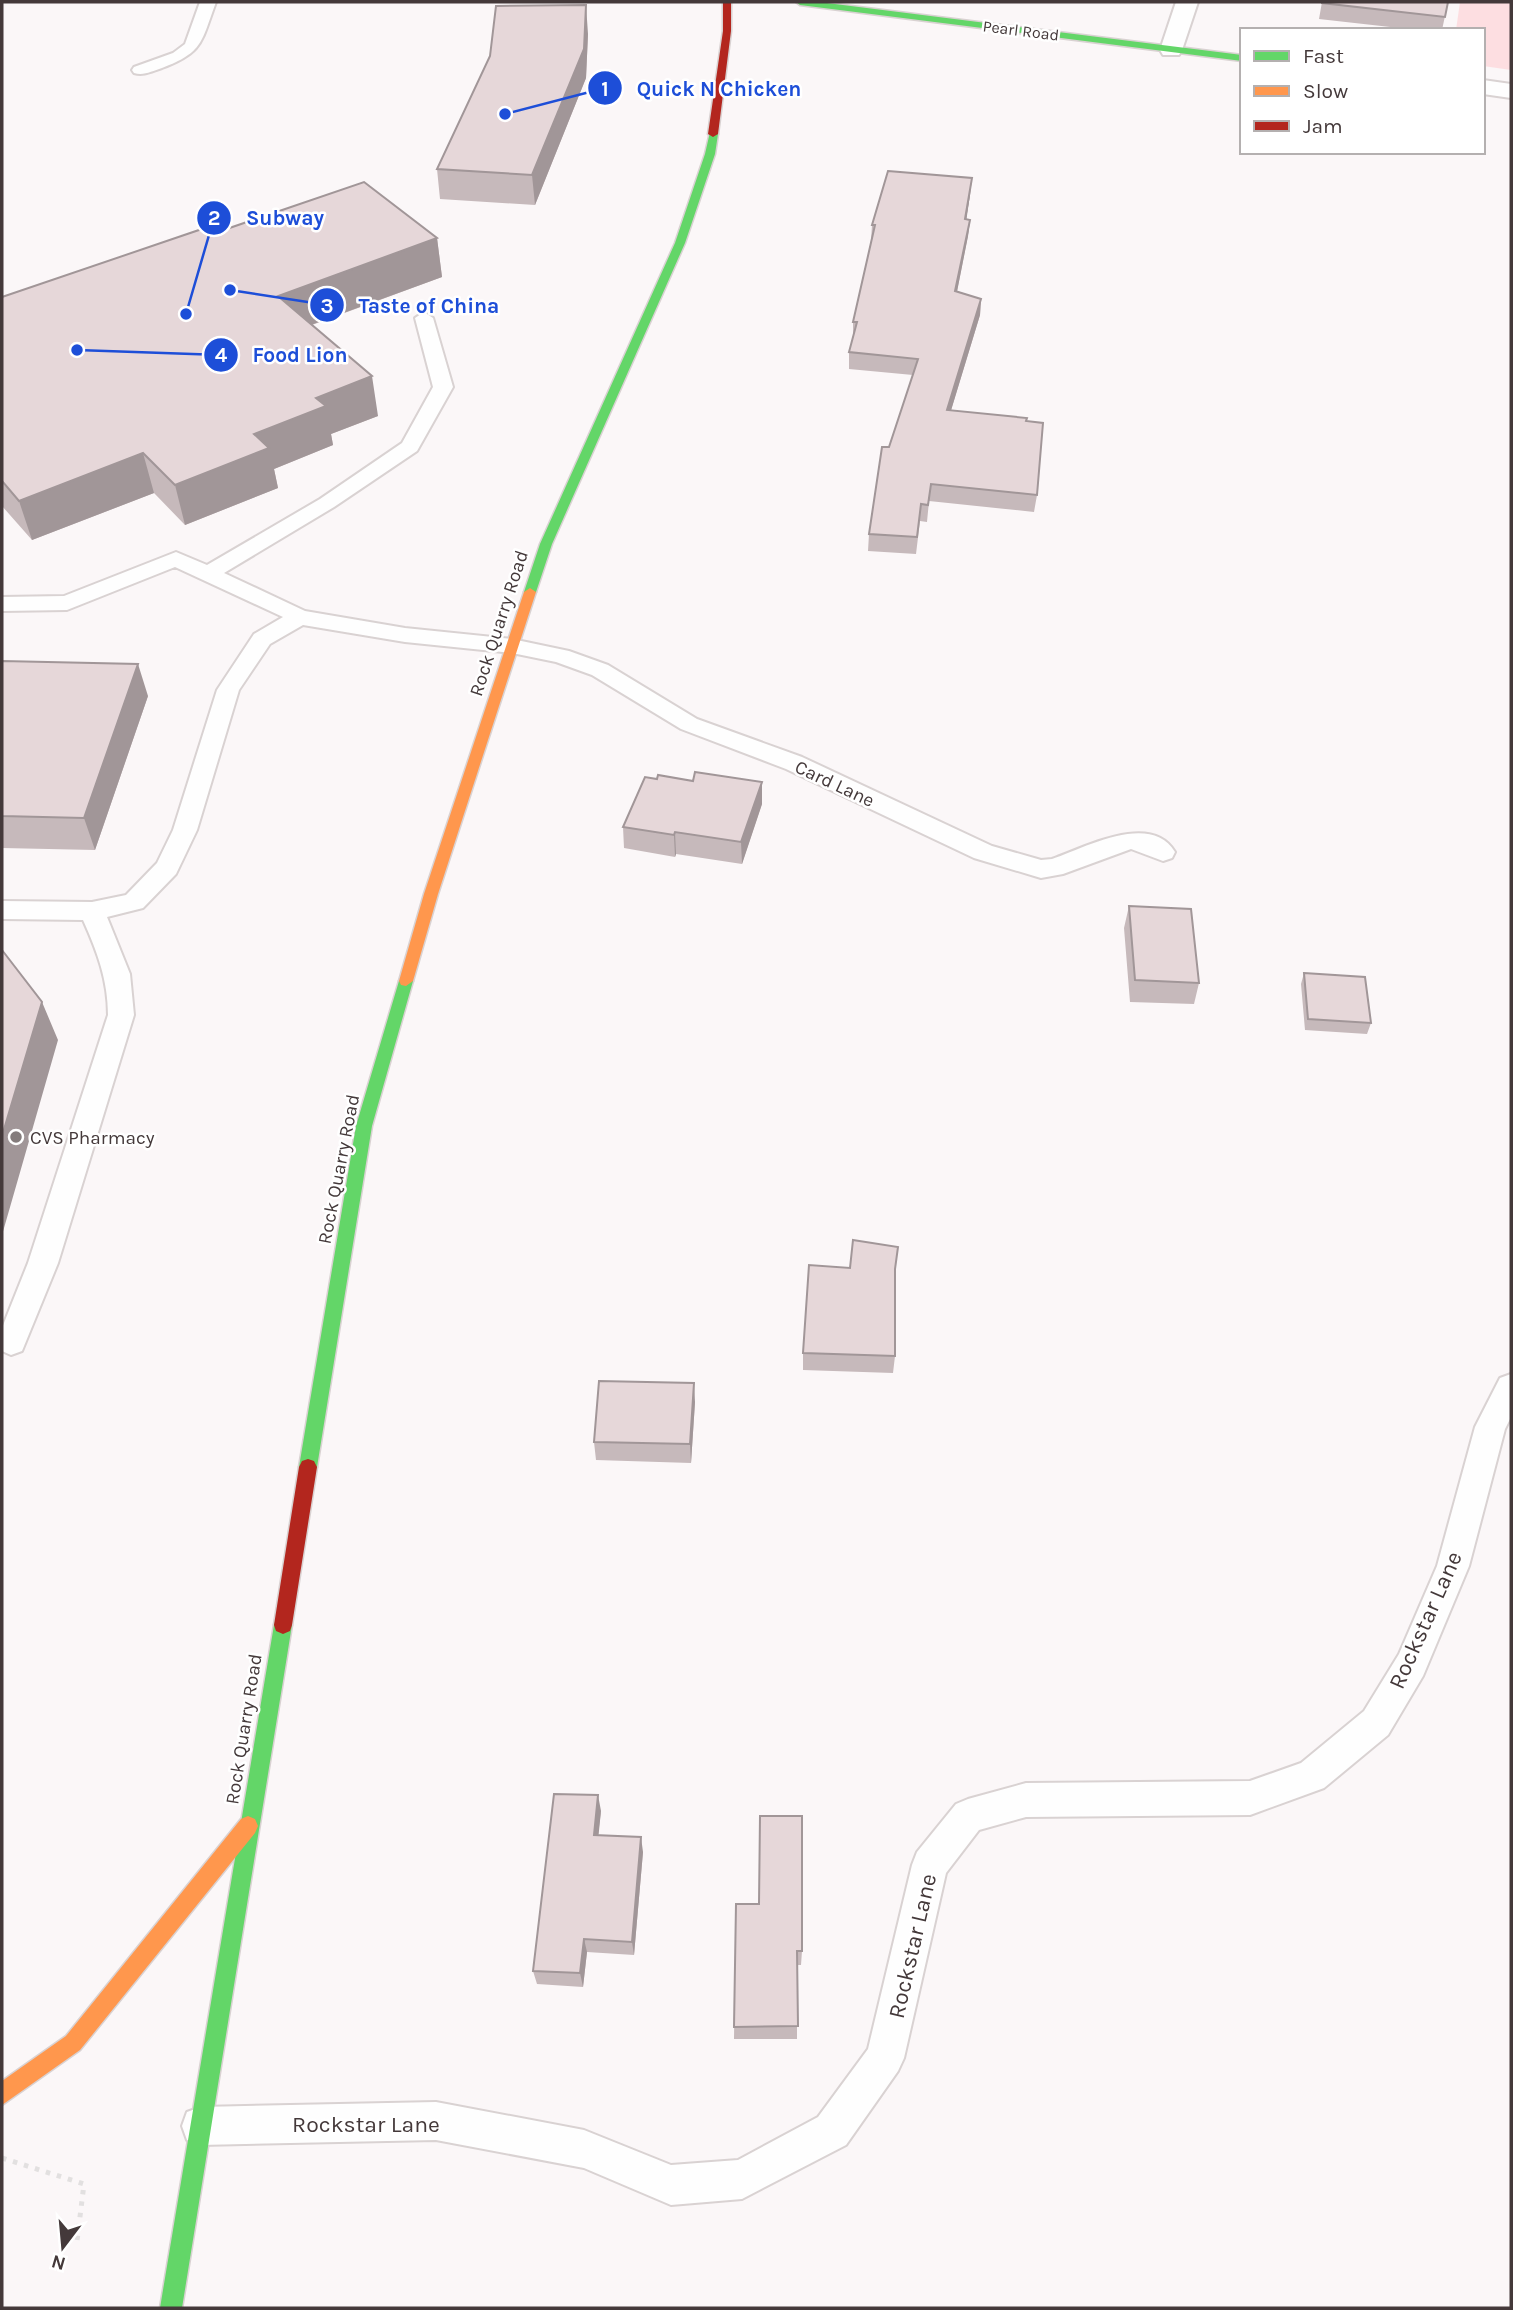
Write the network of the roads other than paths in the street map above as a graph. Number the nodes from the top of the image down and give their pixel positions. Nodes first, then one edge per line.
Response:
1 (208, 2) edge
2 (727, 2) edge
3 (800, 2) edge
4 (1187, 2) edge
5 (1171, 50) junction
6 (1240, 58) edge
7 (140, 70) dead end
8 (1485, 87) edge
9 (1511, 91) edge
10 (424, 318) dead end
11 (207, 574) junction
12 (2, 604) edge
13 (300, 617) junction
14 (512, 646) junction
15 (1163, 852) dead end
16 (2, 910) edge
17 (92, 911) junction
18 (11, 1342) dead end
19 (1511, 1387) edge
20 (249, 1825) junction
21 (2, 2094) edge
22 (201, 2126) junction
23 (171, 2308) edge

1 - 7 lane
2 - 14 main road, Rock Quarry Road
3 - 5 main road, Pearl Road
4 - 5 street
5 - 6 main road, Pearl Road
8 - 9 street
10 - 11 lane
11 - 12 lane, Card Lane
11 - 13 lane, Card Lane
13 - 14 lane, Card Lane
13 - 17 lane
14 - 15 lane, Card Lane
14 - 20 main road, Rock Quarry Road
16 - 17 lane
17 - 18 lane
19 - 22 lane, Rockstar Lane
20 - 21 main road
20 - 22 main road, Rock Quarry Road
22 - 23 main road, Rock Quarry Road

